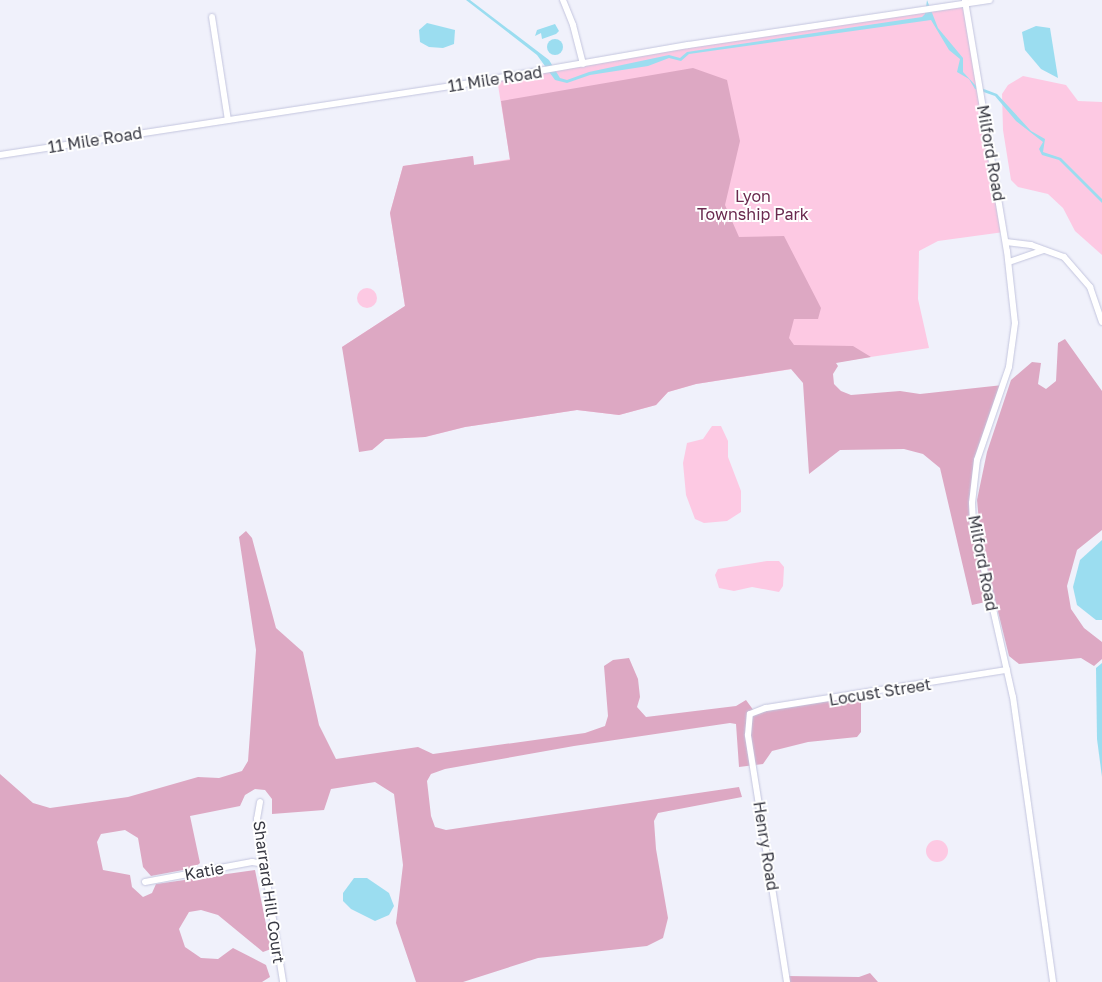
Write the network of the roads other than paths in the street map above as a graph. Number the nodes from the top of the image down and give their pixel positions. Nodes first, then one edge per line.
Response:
1 (563, 0) edge
2 (990, 0) edge
3 (965, 2) edge
4 (212, 17) dead end
5 (583, 64) junction
6 (228, 120) junction
7 (0, 155) edge
8 (1006, 242) junction
9 (1044, 250) junction
10 (1009, 262) junction
11 (1102, 322) edge
12 (1007, 670) junction
13 (753, 711) joint
14 (260, 802) dead end
15 (264, 864) junction
16 (145, 882) dead end
17 (283, 982) edge
18 (787, 982) edge
19 (1053, 982) edge

1 - 5 street
2 - 3 street, 11 Mile Road
3 - 5 street, 11 Mile Road
3 - 8 street, Milford Road
4 - 6 street
5 - 6 street, 11 Mile Road
6 - 7 street, 11 Mile Road
8 - 9 street
8 - 10 street, Milford Road
9 - 10 street
9 - 11 street
10 - 12 street, Milford Road
12 - 13 street, Locust Street
12 - 19 street, Milford Road
13 - 18 street, Henry Road
14 - 15 street, Sharrard Hill Court
15 - 16 street, Katie
15 - 17 street, Sharrard Hill Court

